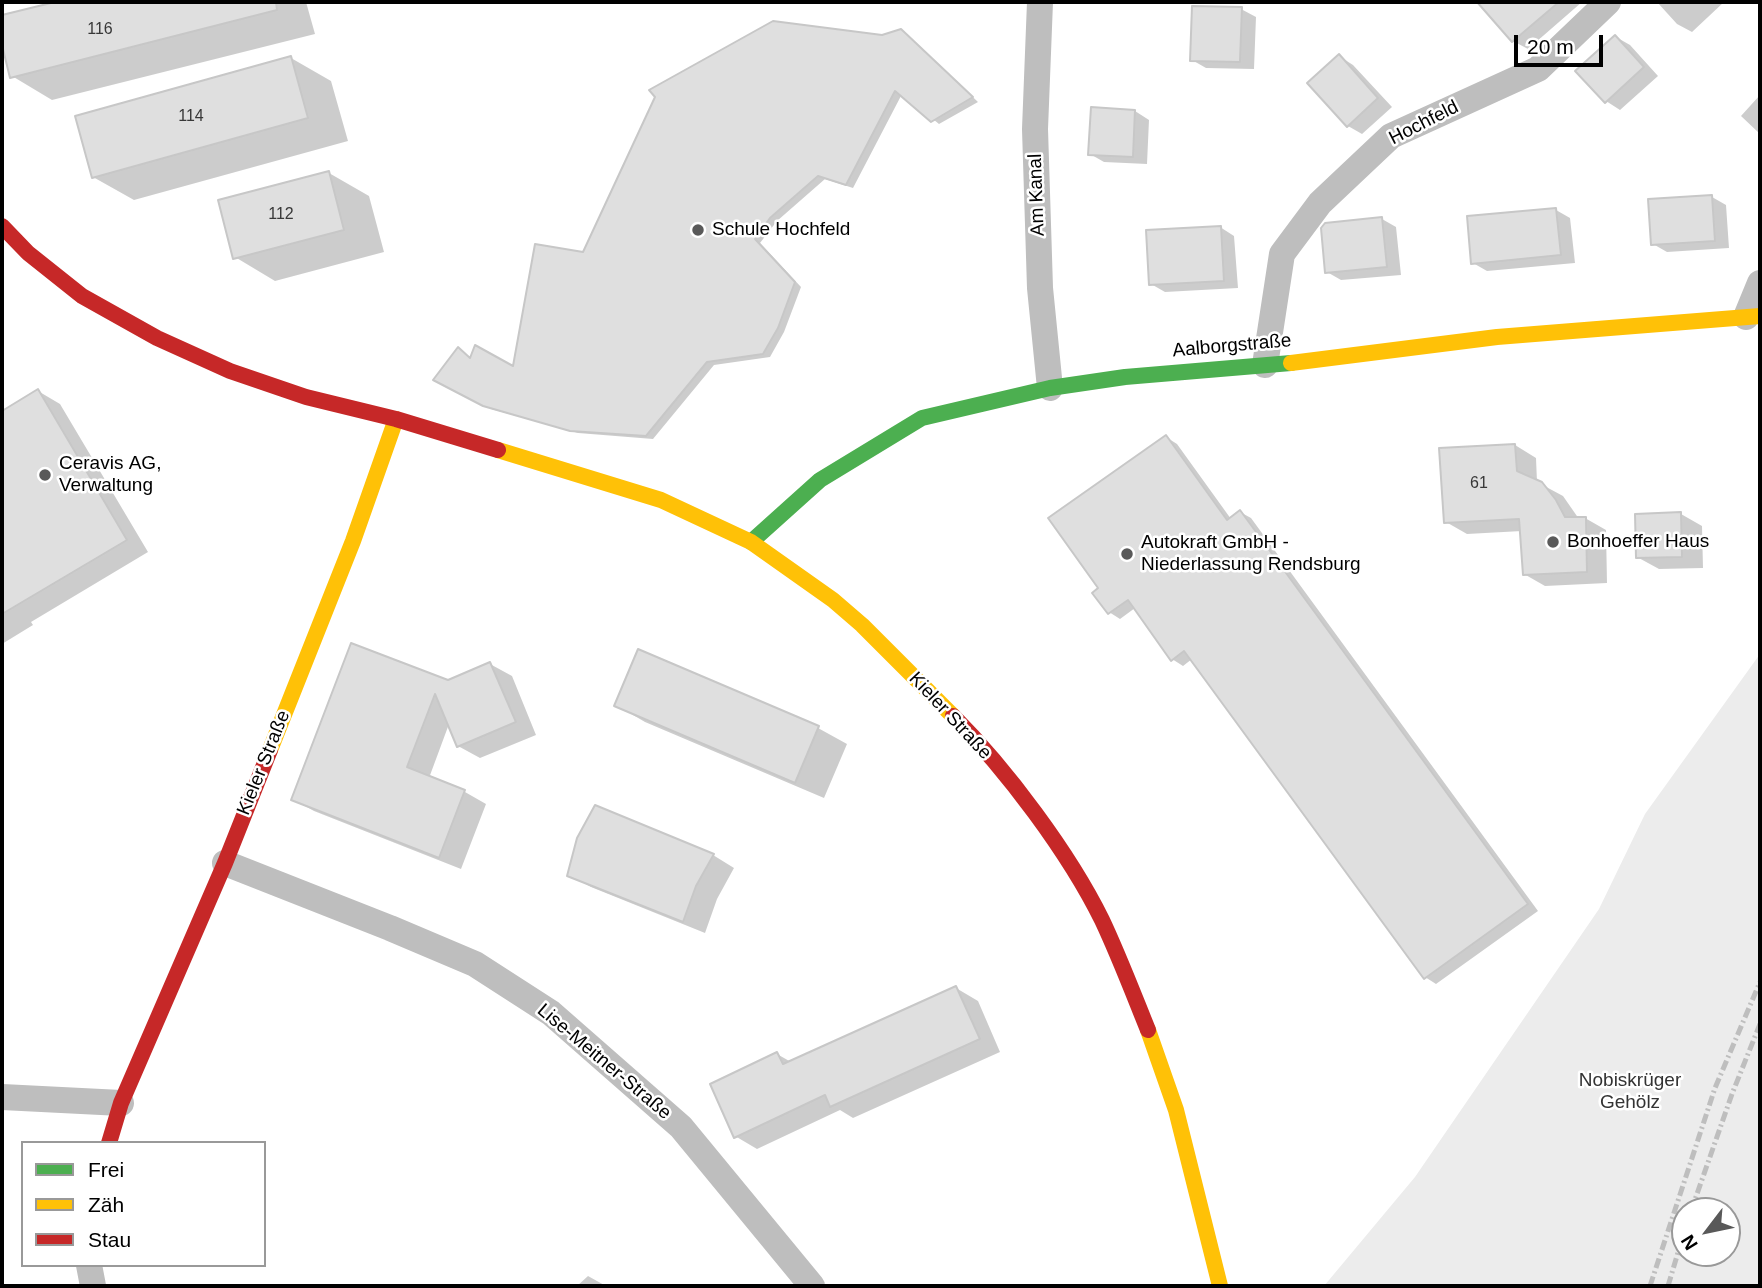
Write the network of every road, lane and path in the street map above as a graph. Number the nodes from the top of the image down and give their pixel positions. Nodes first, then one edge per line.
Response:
1 (1040, 2) edge
2 (1608, 2) edge
3 (2, 226) edge
4 (1760, 283) edge
5 (1753, 317) edge
6 (1265, 365) junction
7 (1050, 388) junction
8 (396, 419) junction
9 (751, 542) junction
10 (225, 863) junction
11 (2, 1097) edge
12 (121, 1103) junction
13 (110, 1141) edge
14 (89, 1267) edge
15 (93, 1286) edge
16 (813, 1286) edge
17 (1220, 1286) edge

1 - 7 street, Am Kanal
2 - 6 street, Hochfeld
3 - 8 street, Kieler Straße
4 - 5 street
5 - 6 street, Aalborgstraße
6 - 7 street, Aalborgstraße
7 - 9 street, Aalborgstraße
8 - 9 street, Kieler Straße
8 - 10 street, Kieler Straße
9 - 17 street, Kieler Straße
10 - 12 street, Kieler Straße
10 - 16 street, Lise-Meitner-Straße
11 - 12 street
12 - 13 street, Kieler Straße
14 - 15 street

